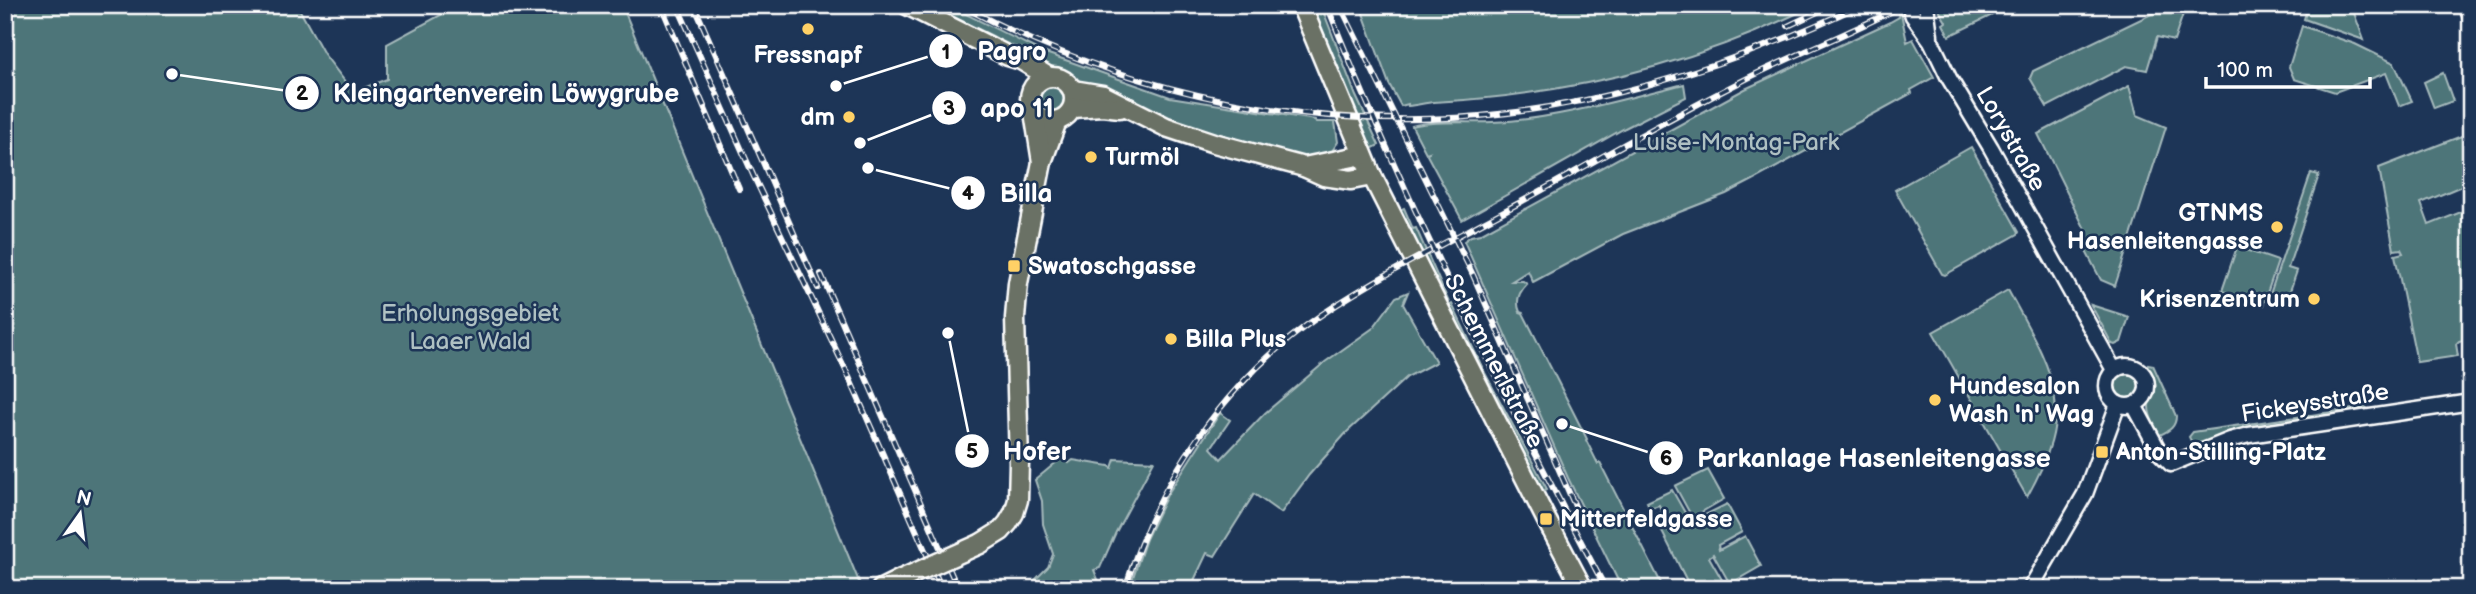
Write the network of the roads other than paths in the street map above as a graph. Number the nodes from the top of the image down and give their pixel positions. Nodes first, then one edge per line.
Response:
1 (907, 5) edge
2 (1301, 5) edge
3 (1909, 5) edge
4 (1926, 5) edge
5 (1931, 41) junction
6 (1008, 56) junction
7 (1049, 77) junction
8 (1032, 90) junction
9 (1073, 99) junction
10 (1034, 112) junction
11 (1057, 121) junction
12 (1363, 155) junction
13 (1042, 162) junction
14 (1304, 167) junction
15 (1373, 176) junction
16 (2114, 370) junction
17 (2471, 402) edge
18 (2118, 404) junction
19 (2134, 405) junction
20 (2145, 427) junction
21 (2108, 436) junction
22 (881, 589) edge
23 (1583, 589) edge
24 (2030, 589) edge

1 - 6 main road
2 - 12 main road, Schemmerlstraße
3 - 5 street, Lorystraße
4 - 5 street, Lorystraße
5 - 16 street, Lorystraße
6 - 7 main road
6 - 8 main road
7 - 8 main road
7 - 9 main road
8 - 10 main road
9 - 11 main road
9 - 14 main road
10 - 11 main road
10 - 13 main road
11 - 13 main road
12 - 14 main road
12 - 15 main road, Schemmerlstraße
13 - 22 main road, bridge
14 - 15 main road
15 - 23 main road, Schemmerlstraße
16 - 18 street
16 - 19 street
17 - 20 street, Fickeysstraße
18 - 19 street
18 - 21 street
19 - 20 street
20 - 21 street
21 - 24 street

